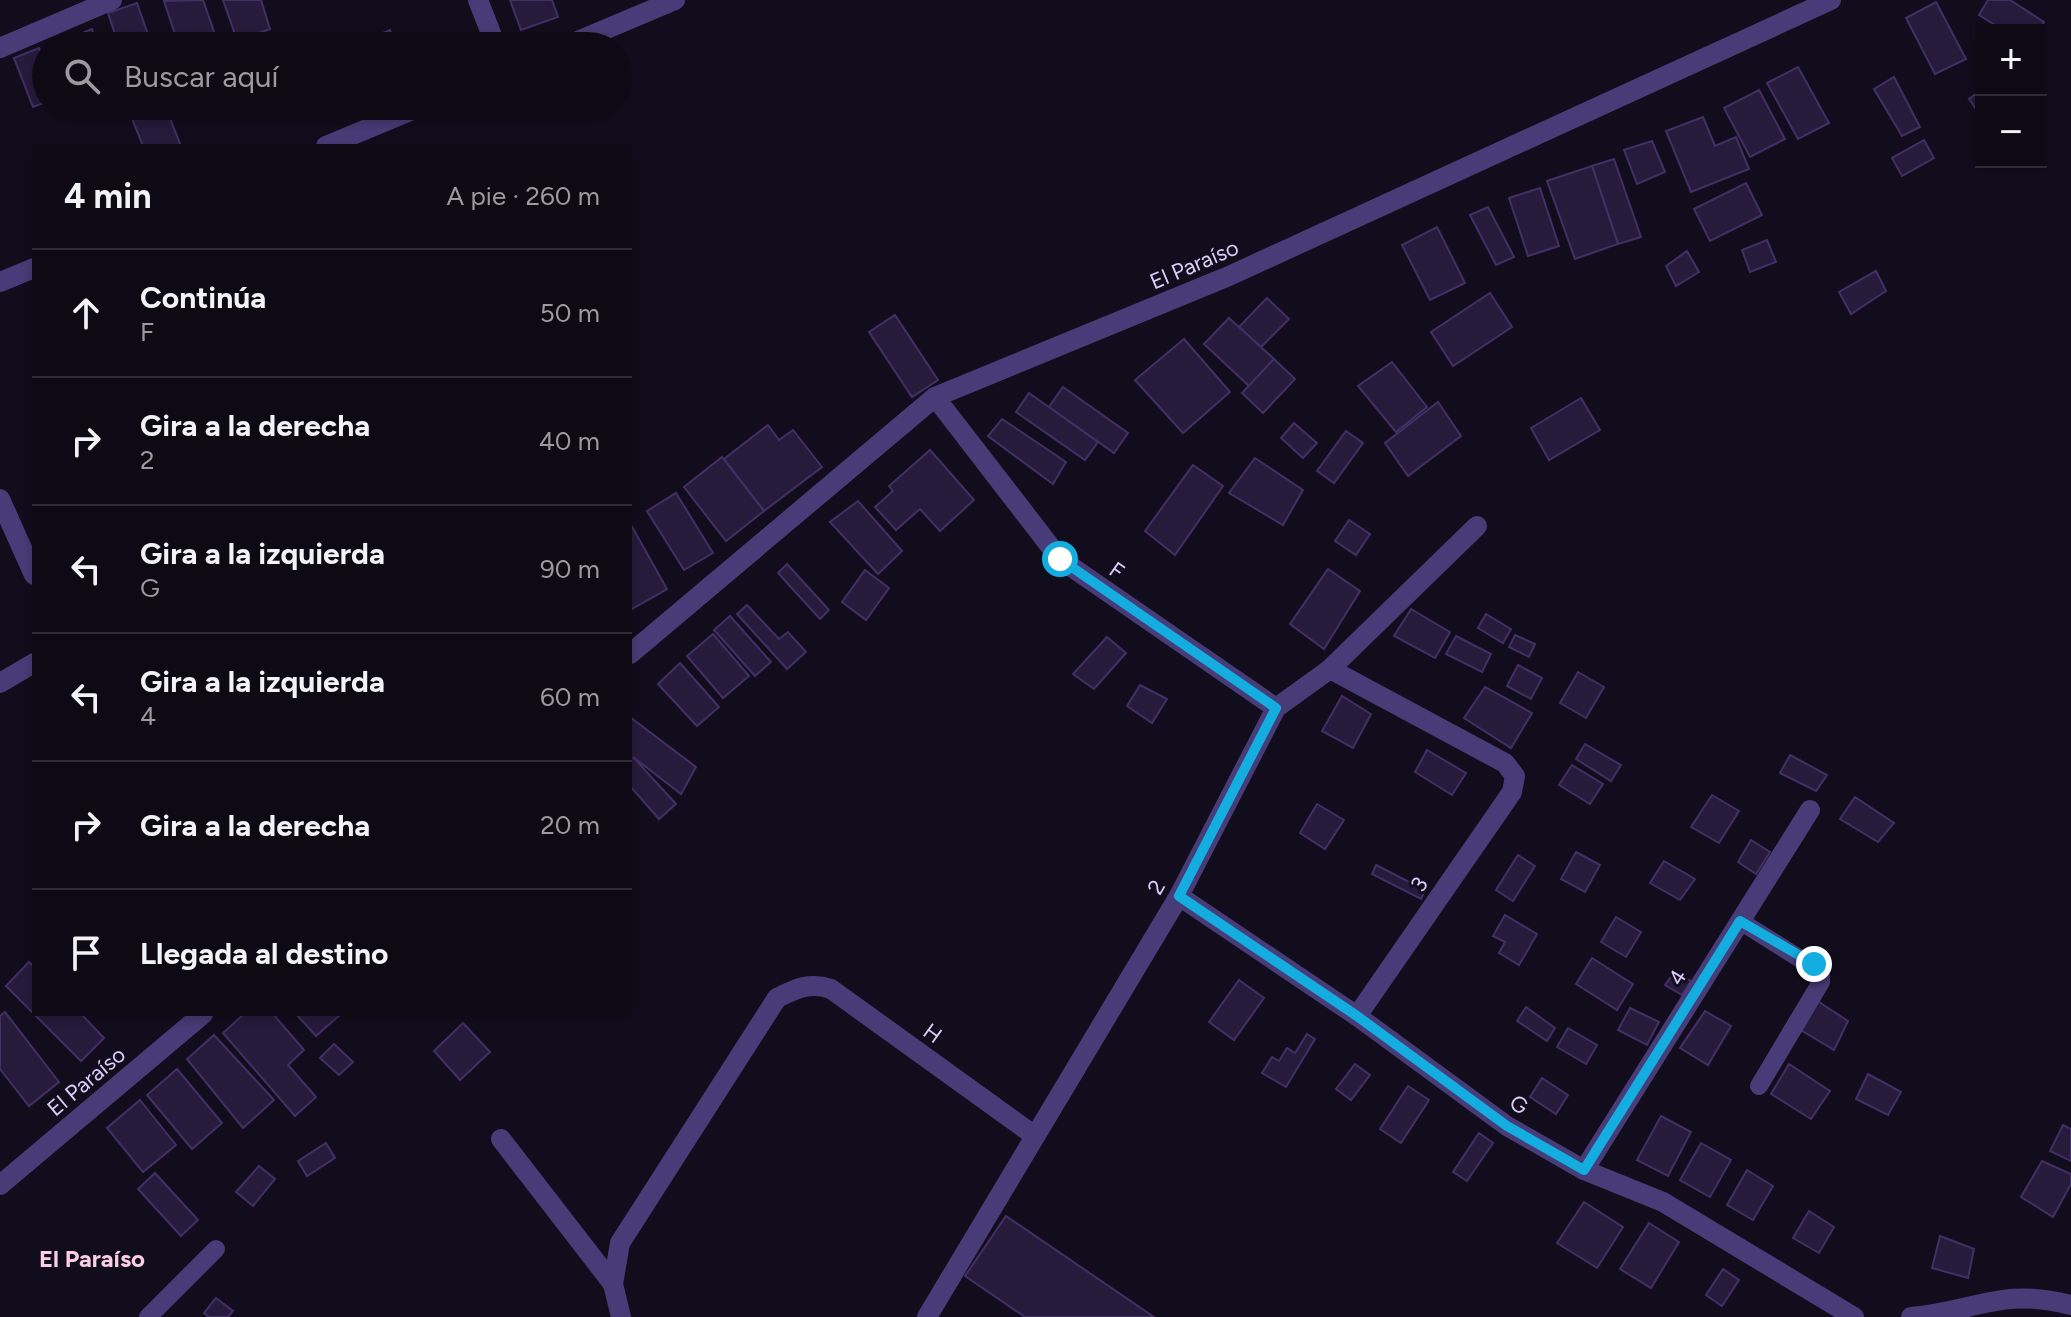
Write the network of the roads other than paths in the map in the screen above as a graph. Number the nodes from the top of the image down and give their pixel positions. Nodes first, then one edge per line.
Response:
1 (112, 0) edge
2 (478, 0) edge
3 (675, 0) edge
4 (1831, 0) edge
5 (37, 32) edge
6 (491, 32) edge
7 (599, 32) edge
8 (32, 34) edge
9 (0, 48) edge
10 (388, 120) edge
11 (331, 144) edge
12 (32, 269) edge
13 (0, 282) edge
14 (935, 397) junction
15 (0, 499) edge
16 (1477, 526) dead end
17 (32, 571) edge
18 (632, 652) edge
19 (32, 664) edge
20 (1330, 669) junction
21 (0, 683) edge
22 (1276, 708) junction
23 (1810, 810) dead end
24 (1179, 896) junction
25 (1740, 921) junction
26 (201, 1016) edge
27 (1357, 1016) junction
28 (1759, 1086) dead end
29 (1035, 1136) junction
30 (501, 1139) dead end
31 (1584, 1170) junction
32 (0, 1185) edge
33 (216, 1249) dead end
34 (613, 1284) junction
35 (2071, 1305) edge
36 (148, 1317) edge
37 (621, 1317) edge
38 (927, 1317) edge
39 (1854, 1317) edge
40 (1911, 1317) edge

1 - 5 street
2 - 6 street
3 - 7 street
4 - 14 street, El Paraíso
8 - 9 street
10 - 11 street
12 - 13 street
14 - 18 street, El Paraíso
14 - 22 street, F
15 - 17 street
16 - 20 street, 2
19 - 21 street
20 - 22 street, 2
20 - 27 street, 3
22 - 24 street, 2
23 - 25 street, 4
24 - 27 street, G
24 - 29 street, 2
25 - 28 lane
25 - 31 street, 4
26 - 32 street, El Paraíso
27 - 31 street, G
29 - 34 street, H
29 - 38 street, 2
30 - 34 street
31 - 39 street, G
33 - 36 lane
34 - 37 street
35 - 40 street

